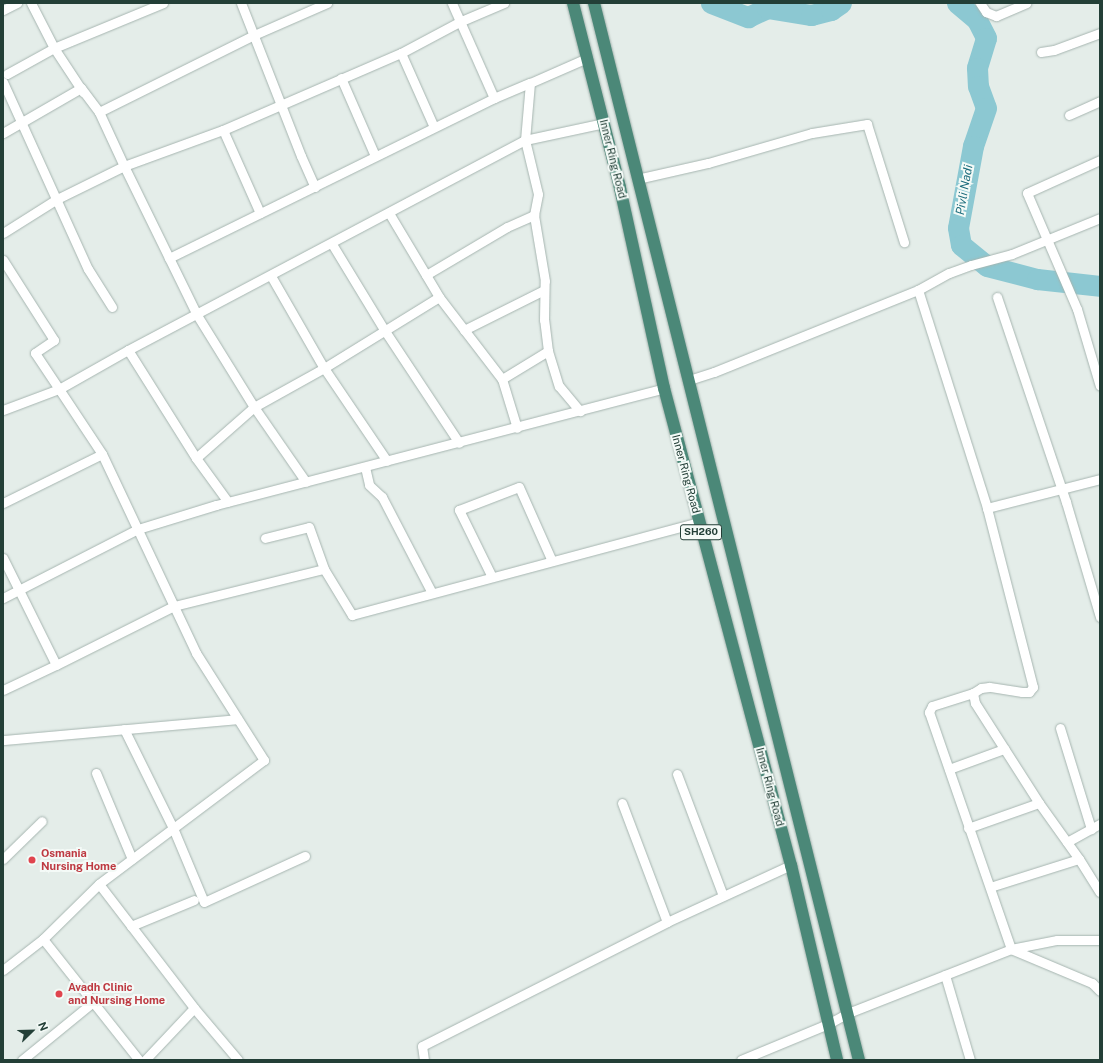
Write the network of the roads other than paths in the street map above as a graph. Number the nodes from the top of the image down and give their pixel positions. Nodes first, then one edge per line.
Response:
1 (17, 3) edge
2 (32, 3) edge
3 (163, 3) edge
4 (241, 3) edge
5 (327, 3) edge
6 (452, 3) edge
7 (504, 3) edge
8 (573, 3) edge
9 (594, 3) edge
10 (980, 3) edge
11 (1026, 3) edge
12 (3, 10) edge
13 (459, 22) junction
14 (1100, 33) edge
15 (254, 35) junction
16 (54, 48) junction
17 (1041, 52) dead end
18 (401, 53) junction
19 (588, 58) junction
20 (341, 78) junction
21 (530, 83) junction
22 (5, 84) edge
23 (83, 92) junction
24 (494, 98) junction
25 (1100, 101) edge
26 (282, 104) junction
27 (99, 112) junction
28 (1069, 115) dead end
29 (21, 122) junction
30 (604, 123) junction
31 (434, 127) junction
32 (223, 130) junction
33 (3, 133) edge
34 (525, 140) junction
35 (375, 156) junction
36 (1100, 160) edge
37 (124, 166) junction
38 (637, 179) junction
39 (315, 187) junction
40 (57, 199) junction
41 (260, 213) junction
42 (389, 213) junction
43 (534, 215) junction
44 (1100, 218) edge
45 (3, 233) edge
46 (1048, 240) junction
47 (904, 242) dead end
48 (332, 244) junction
49 (169, 258) junction
50 (3, 260) edge
51 (426, 275) junction
52 (271, 276) junction
53 (544, 290) junction
54 (918, 290) junction
55 (439, 297) junction
56 (997, 297) dead end
57 (112, 307) dead end
58 (197, 314) junction
59 (464, 330) junction
60 (385, 331) junction
61 (128, 350) junction
62 (548, 351) junction
63 (324, 368) junction
64 (502, 379) junction
65 (689, 380) junction
66 (1100, 386) edge
67 (664, 388) junction
68 (59, 389) junction
69 (3, 399) edge
70 (254, 407) junction
71 (5, 409) edge
72 (580, 411) junction
73 (516, 428) junction
74 (459, 443) junction
75 (102, 454) junction
76 (196, 458) junction
77 (387, 461) junction
78 (365, 467) junction
79 (1100, 479) edge
80 (306, 482) junction
81 (1060, 489) junction
82 (228, 502) junction
83 (3, 503) edge
84 (987, 508) junction
85 (699, 522) junction
86 (138, 529) junction
87 (265, 538) dead end
88 (3, 558) edge
89 (552, 561) junction
90 (324, 569) junction
91 (492, 577) junction
92 (19, 591) junction
93 (432, 593) junction
94 (3, 598) edge
95 (174, 606) junction
96 (1100, 617) edge
97 (56, 665) junction
98 (3, 690) edge
99 (972, 694) junction
100 (237, 719) junction
101 (1060, 728) dead end
102 (124, 729) junction
103 (3, 740) edge
104 (1004, 749) junction
105 (949, 769) junction
106 (96, 773) dead end
107 (677, 774) dead end
108 (622, 803) dead end
109 (1039, 803) junction
110 (42, 821) dead end
111 (1100, 824) edge
112 (173, 828) junction
113 (968, 828) junction
114 (1091, 829) junction
115 (1067, 842) junction
116 (305, 856) dead end
117 (3, 858) edge
118 (132, 859) junction
119 (1079, 859) junction
120 (791, 865) junction
121 (99, 884) junction
122 (990, 887) junction
123 (1100, 892) edge
124 (723, 896) junction
125 (194, 900) dead end
126 (667, 922) junction
127 (131, 926) junction
128 (44, 939) junction
129 (1100, 940) edge
130 (1011, 949) junction
131 (3, 970) edge
132 (945, 975) junction
133 (1100, 991) edge
134 (92, 1003) junction
135 (194, 1008) junction
136 (848, 1013) junction
137 (828, 1024) junction
138 (22, 1060) edge
139 (139, 1060) edge
140 (145, 1060) edge
141 (238, 1060) edge
142 (424, 1060) edge
143 (741, 1060) edge
144 (837, 1060) edge
145 (859, 1060) edge
146 (970, 1060) edge

1 - 12 street
2 - 16 street
3 - 16 street
4 - 15 street
5 - 15 street
6 - 13 street
7 - 13 street
8 - 19 highway, Inner Ring Road / SH260
9 - 38 highway, Inner Ring Road / SH260
10 - 11 street
13 - 18 street
13 - 24 street
14 - 17 street
15 - 26 street
15 - 27 street
16 - 22 street
16 - 23 street
18 - 20 street
18 - 31 street
19 - 21 street
19 - 30 highway, Inner Ring Road / SH260
20 - 26 street
20 - 35 street
21 - 24 street
21 - 34 street
22 - 29 street
23 - 27 street
23 - 29 street
24 - 31 street
25 - 28 street
26 - 32 street
26 - 39 street
27 - 37 street
29 - 33 street
29 - 40 street
30 - 34 street
30 - 67 highway, Inner Ring Road / SH260
31 - 35 street
32 - 37 street
32 - 41 street
34 - 42 street
34 - 43 street
35 - 39 street
36 - 46 street
37 - 40 street
37 - 49 street
38 - 47 street
38 - 65 highway, Inner Ring Road / SH260
39 - 41 street
40 - 45 street
40 - 57 street
41 - 49 street
42 - 48 street
42 - 51 street
43 - 51 street
43 - 53 street
44 - 46 street
46 - 54 street
46 - 66 street
48 - 52 street
48 - 60 street
49 - 58 street
50 - 68 street
51 - 55 street
52 - 58 street
52 - 63 street
53 - 59 street
53 - 62 street
54 - 65 street
54 - 84 street
55 - 59 street
55 - 60 street
56 - 81 street
58 - 61 street
58 - 70 street
59 - 64 street
60 - 63 street
60 - 74 street
61 - 68 street
61 - 76 street
62 - 64 street
62 - 72 street
63 - 70 street
63 - 77 street
64 - 73 street
65 - 136 highway, Inner Ring Road / SH260
67 - 72 street
67 - 85 highway, Inner Ring Road / SH260
68 - 71 street
68 - 75 street
69 - 71 street
70 - 76 street
70 - 80 street
72 - 73 street
73 - 74 street
74 - 77 street
75 - 83 street
75 - 86 street
76 - 82 street
77 - 78 street
78 - 80 street
78 - 93 street
79 - 81 street
80 - 82 street
81 - 84 street
81 - 96 street
82 - 86 street
84 - 99 street
85 - 89 street
85 - 120 highway, Inner Ring Road / SH260
86 - 92 street
86 - 95 street
87 - 90 street
88 - 92 street
89 - 91 street
89 - 91 street
90 - 93 street
90 - 95 street
91 - 93 street
92 - 94 street
92 - 97 street
95 - 97 street
95 - 100 street
97 - 98 street
99 - 104 street
99 - 105 street
100 - 102 street
100 - 112 street
101 - 114 street
102 - 103 street
102 - 112 street
104 - 105 street
104 - 109 street
105 - 113 street
106 - 118 street
107 - 124 street
108 - 126 street
109 - 113 street
109 - 115 street
110 - 117 street
111 - 114 street
112 - 116 street
112 - 118 street
113 - 122 street
114 - 115 street
115 - 119 street
118 - 121 street
119 - 122 street
119 - 123 street
120 - 124 street
120 - 137 highway, Inner Ring Road / SH260
121 - 127 street
121 - 128 street
122 - 130 street
124 - 126 street
125 - 127 street
126 - 142 street
127 - 135 street
128 - 131 street
128 - 134 street
129 - 130 street
130 - 132 street
130 - 133 street
132 - 136 street
132 - 146 street
134 - 138 street
134 - 139 street
135 - 140 street
135 - 141 street
136 - 137 street
136 - 145 highway, Inner Ring Road / SH260
137 - 143 street
137 - 144 highway, Inner Ring Road / SH260

